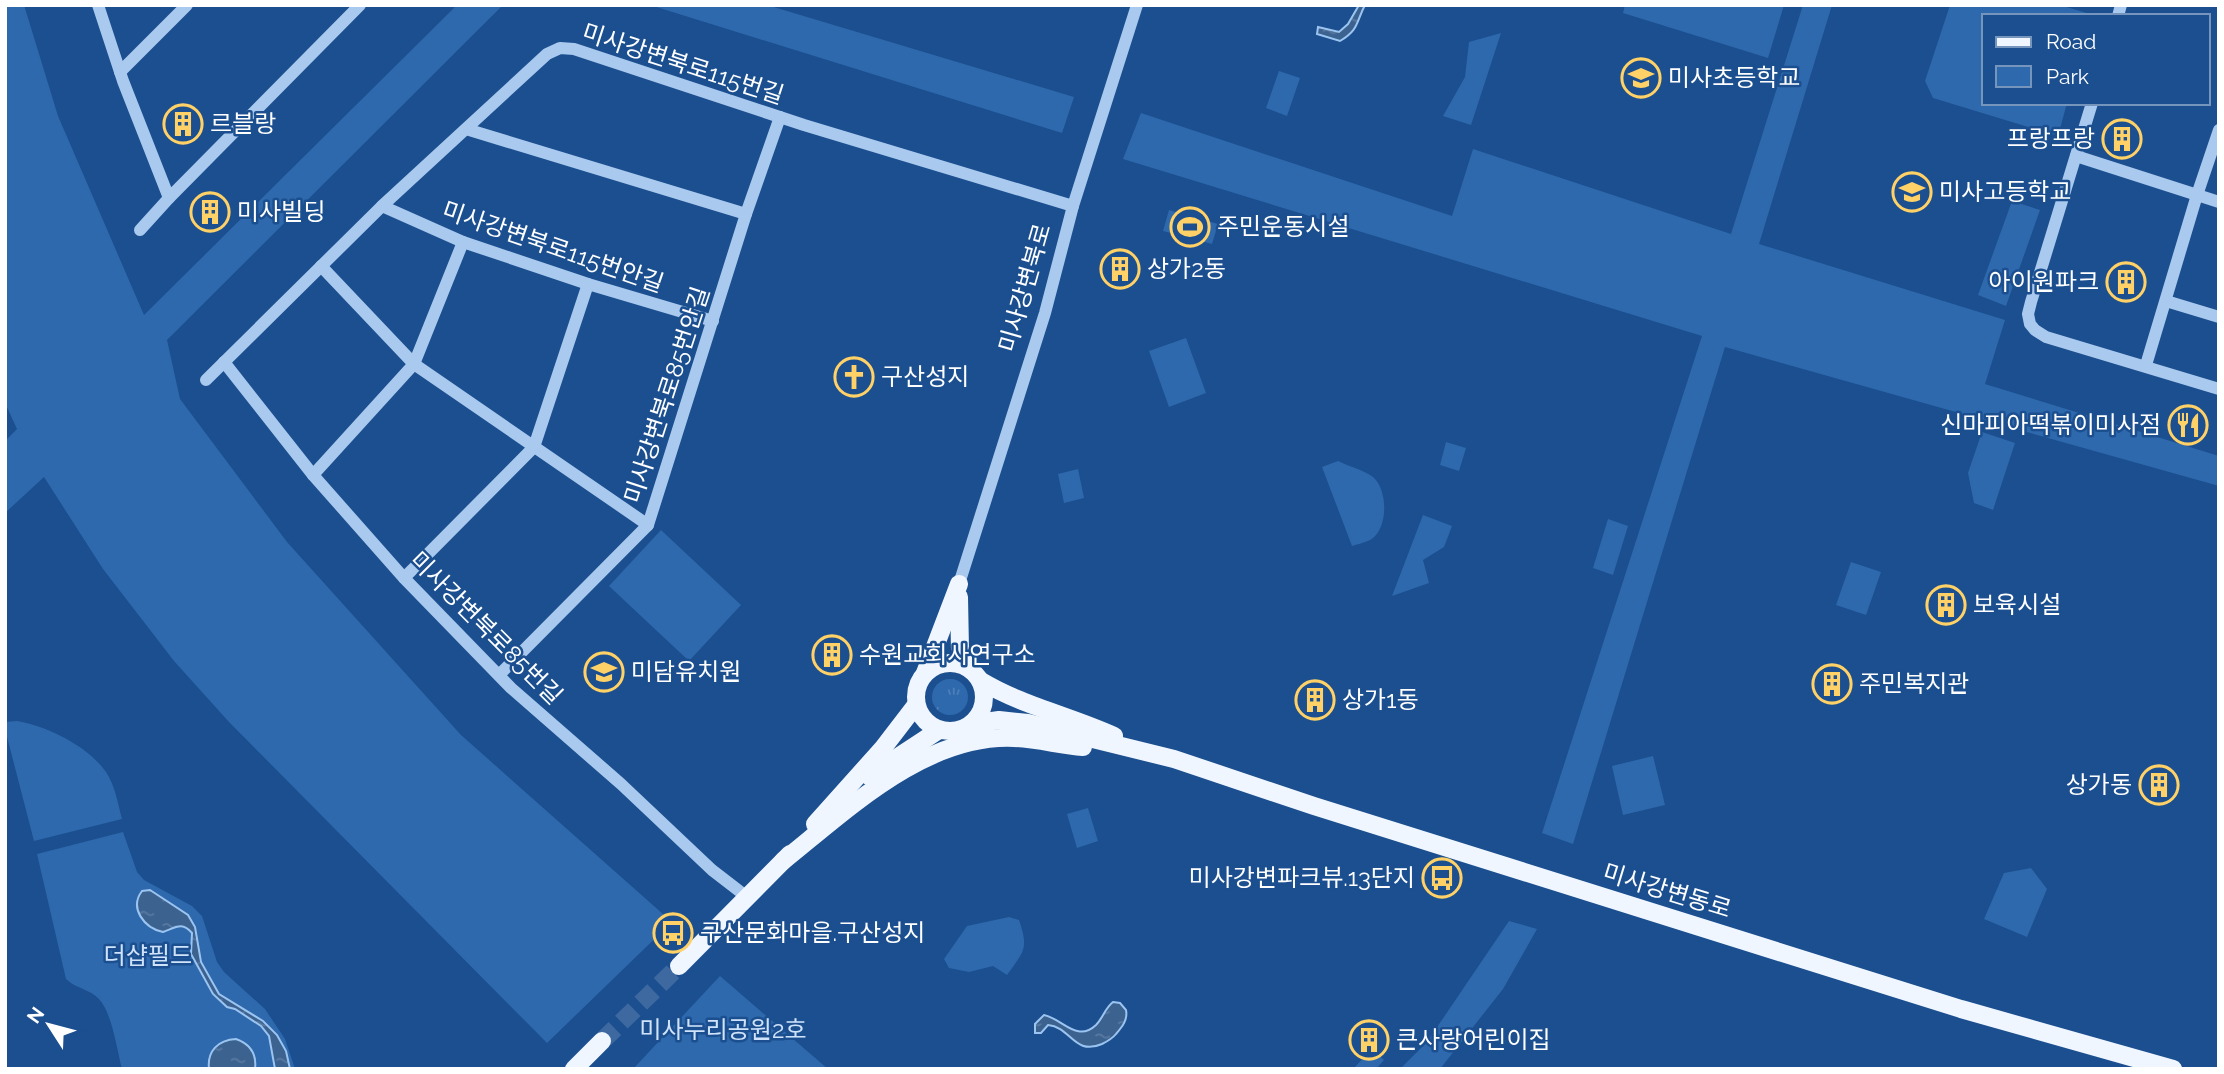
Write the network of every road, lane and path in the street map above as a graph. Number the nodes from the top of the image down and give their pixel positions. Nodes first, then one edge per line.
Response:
1 (98, 5) edge
2 (187, 5) edge
3 (360, 5) edge
4 (1137, 5) edge
5 (120, 72) junction
6 (2091, 105) edge
7 (780, 117) junction
8 (466, 129) junction
9 (2219, 130) edge
10 (2076, 156) junction
11 (2197, 195) junction
12 (169, 198) junction
13 (2219, 202) edge
14 (382, 206) junction
15 (1073, 206) junction
16 (746, 214) junction
17 (140, 230) dead end
18 (463, 242) junction
19 (321, 266) junction
20 (588, 284) junction
21 (2166, 300) junction
22 (2219, 317) edge
23 (713, 321) junction
24 (225, 362) junction
25 (414, 364) junction
26 (2146, 365) junction
27 (206, 380) dead end
28 (2219, 389) edge
29 (534, 447) junction
30 (313, 475) junction
31 (648, 525) junction
32 (404, 578) junction
33 (959, 584) junction
34 (966, 666) junction
35 (925, 673) junction
36 (499, 675) junction
37 (981, 681) junction
38 (916, 705) junction
39 (972, 724) junction
40 (939, 730) junction
41 (1149, 754) junction
42 (831, 806) junction
43 (783, 861) junction
44 (747, 897) junction
45 (679, 966) tunnel mouth
46 (602, 1041) tunnel mouth
47 (574, 1069) edge
48 (2173, 1069) edge

1 - 5 street
2 - 5 street
3 - 12 street
4 - 15 street, 미사강변북로
5 - 12 street
6 - 10 street
7 - 8 street, 미사강변북로115번길
7 - 15 street, 미사강변북로115번길
7 - 16 street, 미사강변북로85번안길
8 - 14 street, 미사강변북로115번길
8 - 16 street
9 - 11 street
10 - 11 street
10 - 26 street
11 - 13 street
11 - 21 street
12 - 17 street
14 - 18 street, 미사강변북로115번안길
14 - 19 street, 미사강변북로115번길
15 - 33 street, 미사강변북로
16 - 23 street, 미사강변북로85번안길
18 - 20 street, 미사강변북로115번안길
18 - 25 street
19 - 24 street, 미사강변북로115번길
19 - 25 street
20 - 23 street, 미사강변북로115번안길
20 - 29 street
21 - 22 street
21 - 26 street
23 - 31 street, 미사강변북로85번안길
24 - 27 street, 미사강변북로115번길
24 - 30 street, 미사강변북로85번길
25 - 29 street
25 - 30 street
26 - 28 street
29 - 31 street
29 - 32 street
30 - 32 street, 미사강변북로85번길
31 - 36 street, 미사강변북로85번안길
32 - 36 street, 미사강변북로85번길
33 - 34 main road
33 - 35 main road
34 - 35 main road
34 - 37 main road
35 - 38 main road
36 - 44 street, 미사강변북로85번길
37 - 39 main road
37 - 41 main road
38 - 40 main road
38 - 42 main road
39 - 40 main road
39 - 41 main road
40 - 42 main road
41 - 43 main road
41 - 48 main road, 미사강변동로
42 - 43 main road
43 - 44 main road
44 - 45 main road
46 - 47 main road

